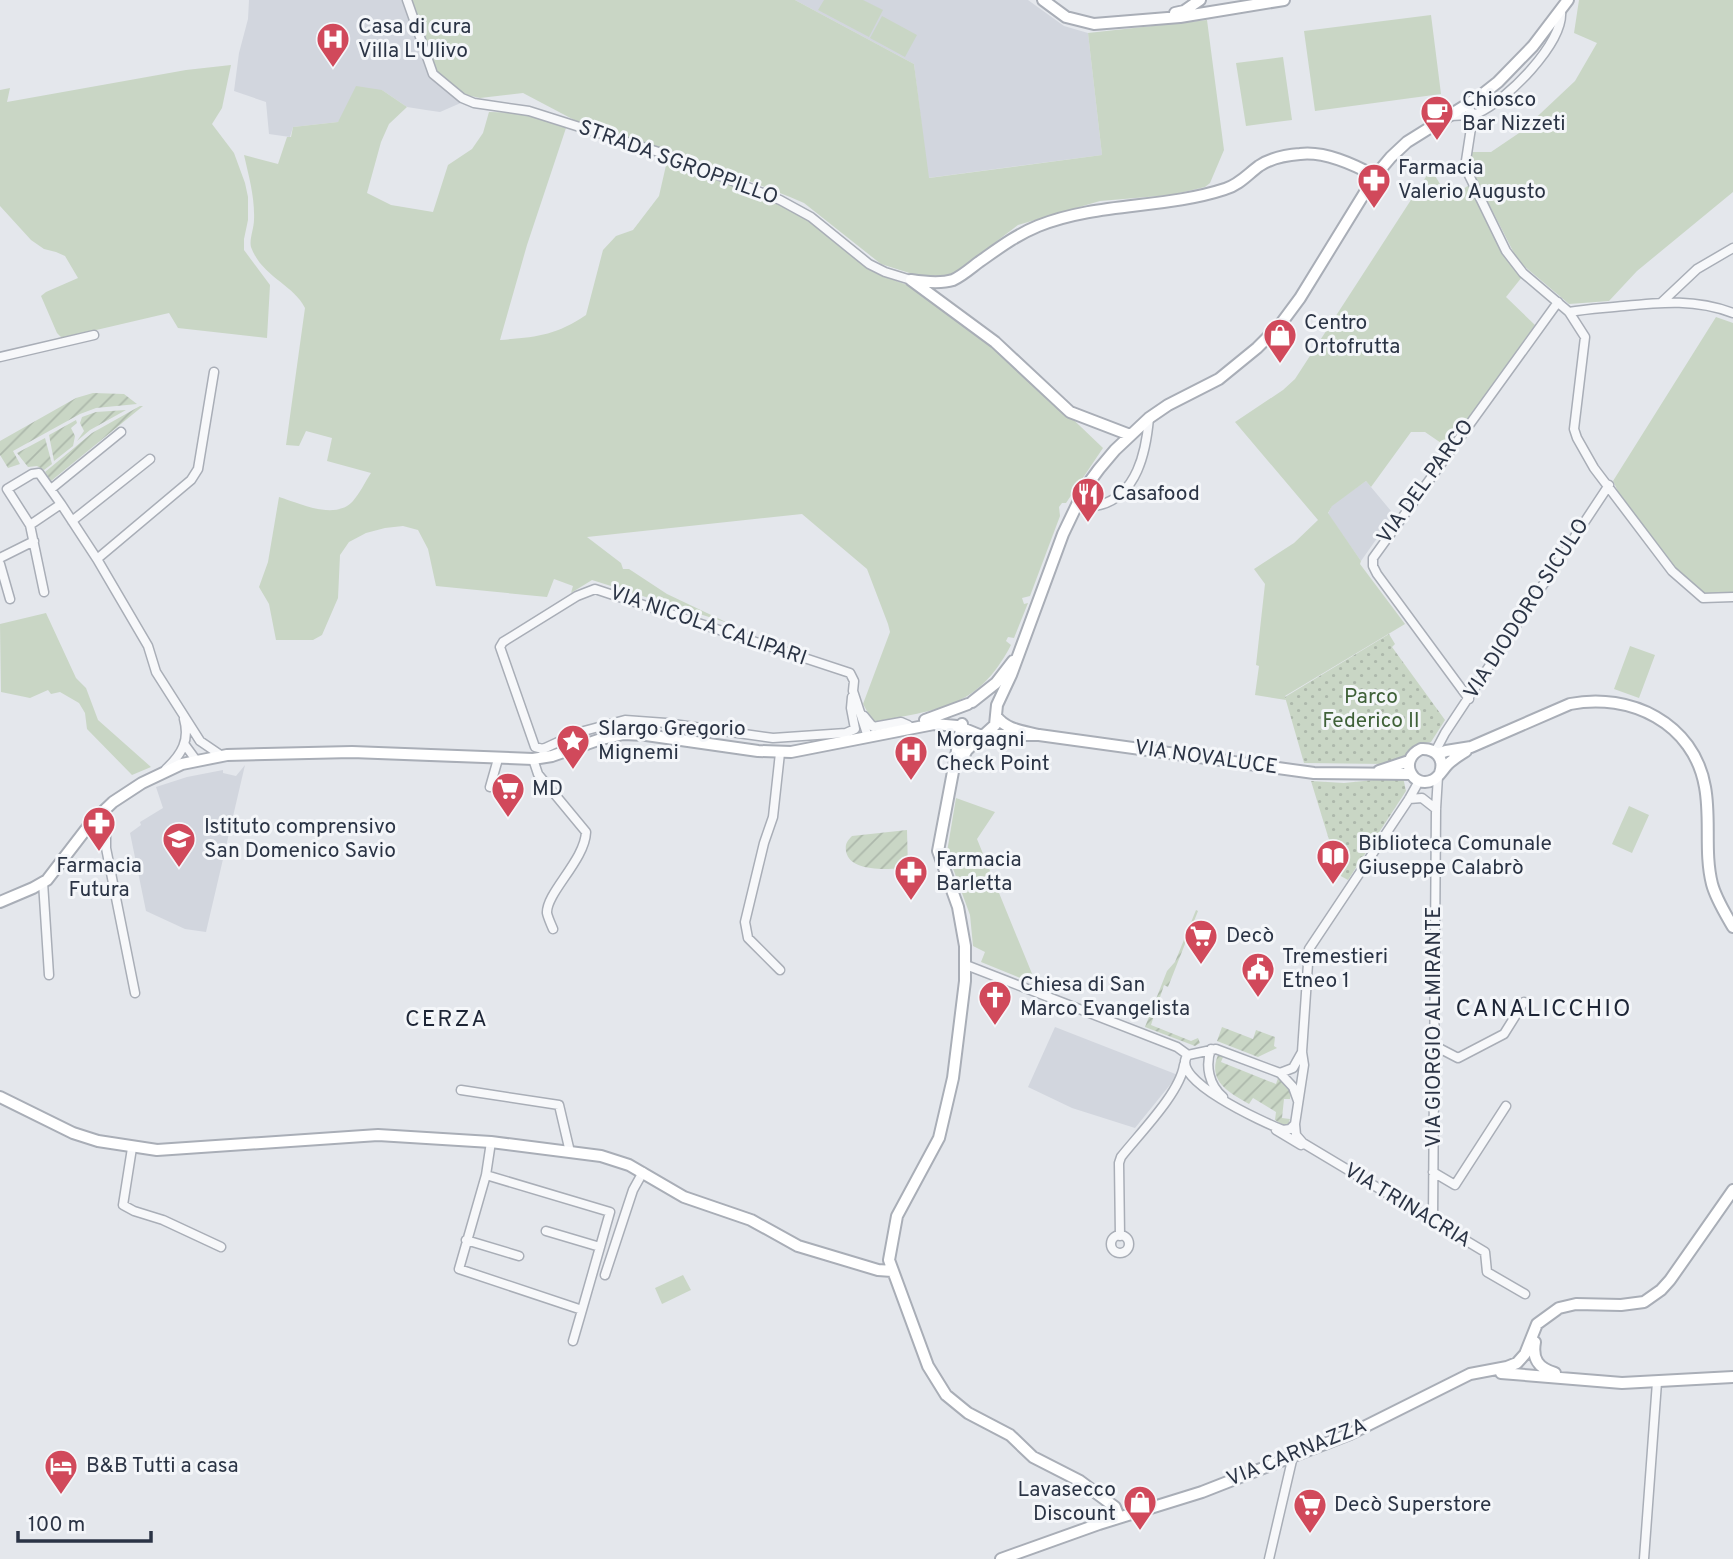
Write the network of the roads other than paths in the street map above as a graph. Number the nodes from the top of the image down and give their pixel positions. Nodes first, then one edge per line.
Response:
1 (407, 0) edge
2 (1043, 0) edge
3 (1200, 0) edge
4 (1283, 0) edge
5 (1568, 0) edge
6 (1244, 2) edge
7 (1561, 5) edge
8 (1151, 18) junction
9 (1467, 105) junction
10 (1474, 115) junction
11 (1448, 116) junction
12 (1375, 176) junction
13 (1733, 248) edge
14 (911, 280) junction
15 (1558, 302) junction
16 (1662, 302) junction
17 (1569, 313) junction
18 (1733, 313) edge
19 (94, 335) dead end
20 (0, 357) edge
21 (214, 372) dead end
22 (1149, 418) junction
23 (121, 432) dead end
24 (1130, 435) junction
25 (150, 459) dead end
26 (1609, 485) junction
27 (51, 489) junction
28 (5, 495) edge
29 (61, 504) junction
30 (1077, 505) junction
31 (72, 521) junction
32 (30, 525) junction
33 (34, 541) junction
34 (0, 558) edge
35 (97, 559) junction
36 (0, 564) edge
37 (44, 592) dead end
38 (1733, 597) edge
39 (9, 599) dead end
40 (1016, 656) junction
41 (853, 691) junction
42 (1469, 699) junction
43 (970, 703) junction
44 (859, 708) junction
45 (182, 713) junction
46 (996, 714) junction
47 (934, 724) junction
48 (908, 725) junction
49 (963, 726) junction
50 (895, 732) junction
51 (983, 735) junction
52 (1038, 735) junction
53 (847, 737) junction
54 (868, 737) junction
55 (200, 741) junction
56 (185, 745) junction
57 (959, 747) junction
58 (1471, 747) junction
59 (780, 752) junction
60 (1433, 752) junction
61 (540, 755) junction
62 (222, 756) junction
63 (498, 759) junction
64 (196, 760) junction
65 (1409, 761) junction
66 (164, 771) junction
67 (1374, 773) junction
68 (954, 774) junction
69 (1439, 775) junction
70 (1419, 779) junction
71 (490, 786) dead end
72 (1436, 792) junction
73 (1409, 799) junction
74 (106, 808) junction
75 (1436, 809) junction
76 (90, 824) junction
77 (106, 848) junction
78 (43, 882) junction
79 (0, 902) edge
80 (1733, 927) edge
81 (552, 929) dead end
82 (966, 965) junction
83 (779, 970) dead end
84 (49, 975) dead end
85 (135, 993) dead end
86 (1524, 1002) dead end
87 (1433, 1045) junction
88 (1211, 1049) junction
89 (1186, 1052) junction
90 (1303, 1052) junction
91 (1184, 1065) junction
92 (1280, 1073) junction
93 (1200, 1086) junction
94 (461, 1090) dead end
95 (1173, 1092) junction
96 (0, 1097) edge
97 (1227, 1100) junction
98 (1298, 1101) junction
99 (1506, 1106) dead end
100 (1295, 1124) junction
101 (1271, 1125) junction
102 (491, 1142) junction
103 (132, 1148) junction
104 (1310, 1148) junction
105 (570, 1152) junction
106 (643, 1172) junction
107 (1433, 1172) junction
108 (486, 1175) junction
109 (1733, 1190) edge
110 (1433, 1221) junction
111 (546, 1231) dead end
112 (1120, 1236) dead end
113 (466, 1240) junction
114 (222, 1247) dead end
115 (600, 1247) junction
116 (519, 1256) dead end
117 (892, 1271) junction
118 (605, 1275) dead end
119 (1525, 1294) dead end
120 (582, 1310) junction
121 (1549, 1315) junction
122 (572, 1341) dead end
123 (1470, 1374) junction
124 (1733, 1377) edge
125 (1571, 1378) junction
126 (1657, 1382) junction
127 (1293, 1456) junction
128 (1119, 1517) junction
129 (1001, 1559) edge
130 (1269, 1559) edge
131 (1644, 1559) edge

1 - 14 street, STRADA SGROPPILLO
2 - 8 main road
3 - 8 main road
4 - 6 main road
5 - 7 main road
6 - 8 main road
7 - 9 main road
7 - 10 street
9 - 10 street
9 - 11 main road
10 - 11 street
10 - 15 street
11 - 12 main road
12 - 14 main road, STRADA SGROPPILLO
12 - 22 main road
13 - 16 street
14 - 24 main road
15 - 17 street
15 - 42 street, VIA DEL PARCO
16 - 17 street
16 - 18 street
17 - 26 street
19 - 20 street
21 - 35 street
22 - 24 main road
22 - 30 street
23 - 27 street
24 - 30 main road
25 - 31 street
26 - 38 street
26 - 42 street, VIA DIODORO SICULO
27 - 28 street
27 - 29 street
28 - 32 street
29 - 31 street
29 - 32 street
30 - 40 main road
31 - 35 street
32 - 33 street
33 - 34 street
33 - 37 street
35 - 45 street
36 - 39 street
40 - 43 main road
40 - 46 main road
41 - 44 street, VIA NICOLA CALIPARI
41 - 53 street
41 - 61 street, VIA NICOLA CALIPARI
42 - 60 street, VIA DIODORO SICULO
43 - 46 main road
43 - 48 main road
43 - 49 main road
44 - 48 street
44 - 54 street, VIA NICOLA CALIPARI
45 - 55 street
45 - 56 street
46 - 51 main road
46 - 52 main road
47 - 49 main road
47 - 50 main road
47 - 57 main road
48 - 50 main road
49 - 51 main road
49 - 57 main road
50 - 54 main road
51 - 52 main road
51 - 68 main road
52 - 67 main road, VIA NOVALUCE
53 - 54 main road
53 - 59 main road
53 - 61 street
55 - 62 street
55 - 64 street
56 - 64 street
56 - 66 street
57 - 68 main road
58 - 60 main road
58 - 69 main road
58 - 80 main road
59 - 61 main road
59 - 83 street
60 - 65 main road
60 - 69 main road
61 - 63 main road
61 - 81 street
62 - 63 main road
62 - 64 main road
63 - 71 street
64 - 66 main road
65 - 67 main road
65 - 70 main road
66 - 74 main road
67 - 70 main road, VIA NOVALUCE
68 - 82 main road
69 - 70 main road
69 - 72 street, VIA GIORGIO ALMIRANTE
70 - 72 street
70 - 73 street
72 - 75 street, VIA GIORGIO ALMIRANTE
73 - 75 street
73 - 90 street
74 - 76 main road
74 - 77 street
75 - 87 street, VIA GIORGIO ALMIRANTE
76 - 77 street
76 - 78 main road
77 - 85 street
78 - 79 main road
78 - 84 street
82 - 89 street
82 - 117 main road
86 - 87 street
87 - 107 street, VIA GIORGIO ALMIRANTE
88 - 89 street
88 - 92 street
88 - 97 street
89 - 91 street
90 - 92 street
90 - 98 street
91 - 93 street
91 - 95 street
92 - 98 street
93 - 95 street
93 - 97 street, VIA TRINACRIA
94 - 105 street
95 - 112 street
96 - 103 main road
97 - 101 street, VIA TRINACRIA
98 - 100 street
99 - 107 street
100 - 101 street
100 - 104 street
101 - 104 street, VIA TRINACRIA
102 - 103 main road
102 - 105 main road
102 - 108 street
103 - 114 street
104 - 110 street, VIA TRINACRIA
105 - 106 main road
106 - 117 main road
106 - 118 street
107 - 110 street, VIA GIORGIO ALMIRANTE
108 - 113 street
108 - 115 street
109 - 121 main road
110 - 119 street, VIA TRINACRIA
111 - 115 street
113 - 116 street
113 - 120 street
115 - 120 street
117 - 128 main road
120 - 122 street
121 - 123 main road
121 - 125 main road
123 - 125 main road
123 - 127 main road, VIA CARNAZZA
124 - 126 main road
125 - 126 main road
126 - 131 street
127 - 128 main road, VIA CARNAZZA
127 - 130 street
128 - 129 main road, VIA CARNAZZA

